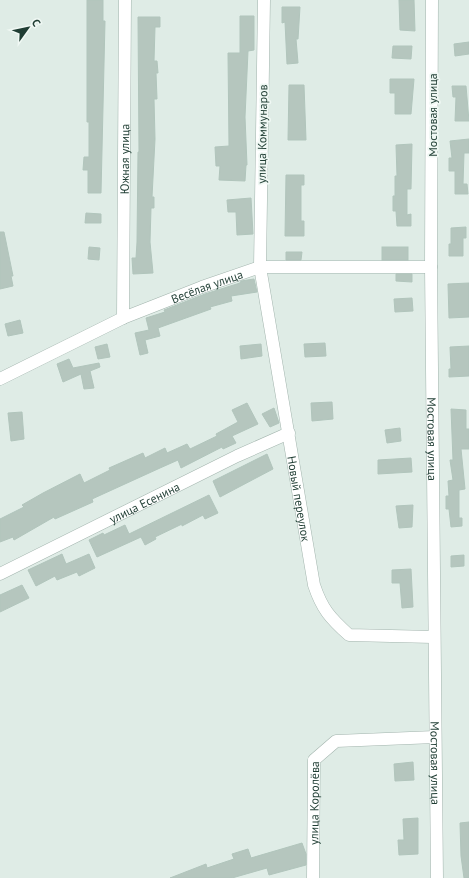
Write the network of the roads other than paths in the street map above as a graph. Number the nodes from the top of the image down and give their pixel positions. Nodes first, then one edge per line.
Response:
1 (125, 0) edge
2 (264, 0) edge
3 (432, 0) edge
4 (260, 267) junction
5 (431, 267) junction
6 (123, 318) junction
7 (0, 379) edge
8 (289, 433) junction
9 (0, 574) edge
10 (433, 637) junction
11 (435, 737) junction
12 (313, 878) edge
13 (437, 878) edge

1 - 6 street, Южная улица
2 - 4 street, улица Коммунаров
3 - 5 street, Мостовая улица
4 - 5 street, Весёлая улица
4 - 6 street, Весёлая улица
4 - 8 street, Новый переулок
5 - 10 street, Мостовая улица
6 - 7 street, Весёлая улица
8 - 9 street, улица Есенина
8 - 10 street, Новый переулок
10 - 11 street, Мостовая улица
11 - 12 street, улица Королёва
11 - 13 street, Мостовая улица

